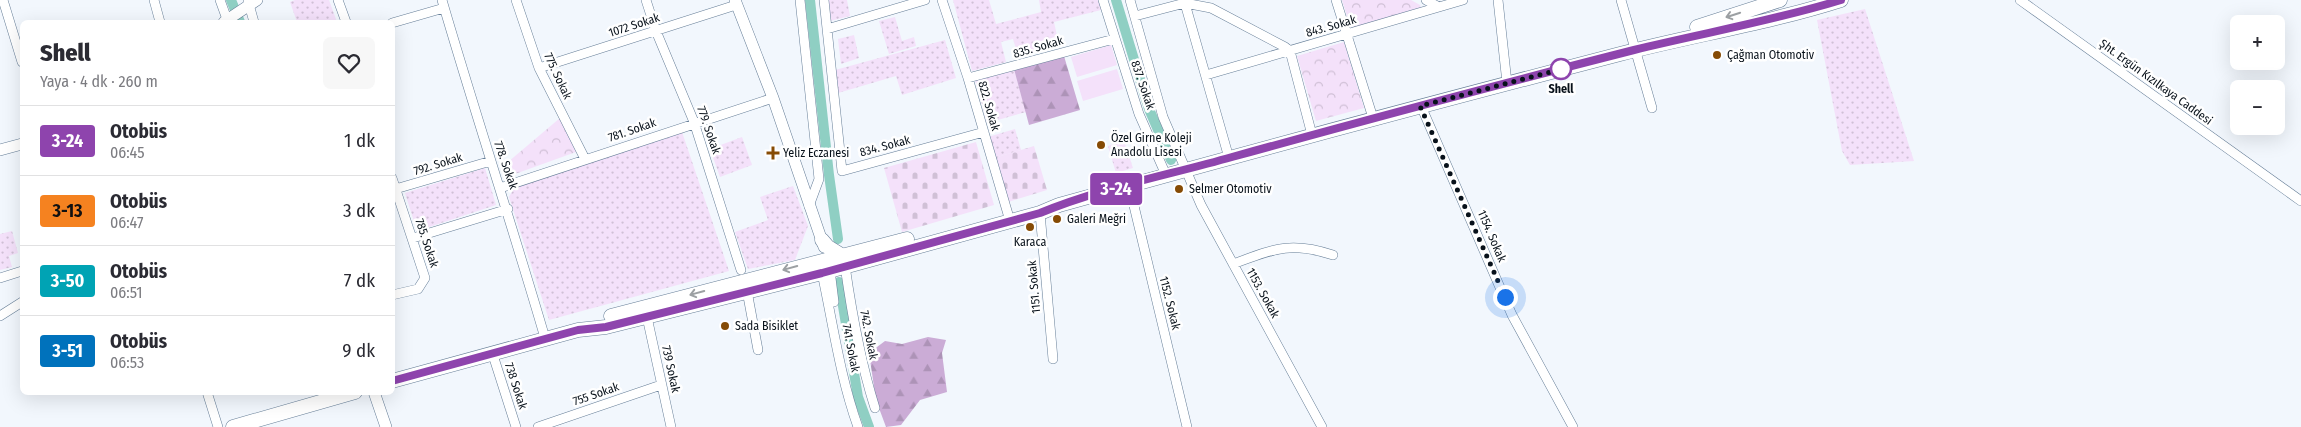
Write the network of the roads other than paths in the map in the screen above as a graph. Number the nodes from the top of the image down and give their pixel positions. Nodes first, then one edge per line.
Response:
1 (4, 0) edge
2 (154, 0) edge
3 (220, 0) edge
4 (338, 0) edge
5 (516, 0) edge
6 (646, 0) edge
7 (800, 0) edge
8 (824, 0) edge
9 (925, 0) edge
10 (942, 0) edge
11 (1104, 0) edge
12 (1130, 0) edge
13 (1336, 0) edge
14 (1426, 0) edge
15 (1463, 0) edge
16 (1498, 0) edge
17 (1621, 0) edge
18 (1780, 0) edge
19 (1785, 0) edge
20 (1841, 0) edge
21 (2020, 0) edge
22 (251, 2) edge
23 (736, 2) edge
24 (1184, 2) edge
25 (443, 4) edge
26 (1808, 5) edge
27 (1439, 7) junction
28 (1789, 15) junction
29 (1135, 16) junction
30 (159, 20) edge
31 (226, 20) edge
32 (229, 20) edge
33 (254, 20) edge
34 (345, 20) edge
35 (395, 22) edge
36 (827, 29) junction
37 (656, 31) junction
38 (1348, 34) junction
39 (1114, 39) junction
40 (1634, 50) junction
41 (1290, 51) junction
42 (20, 55) edge
43 (539, 68) junction
44 (1206, 75) junction
45 (968, 78) junction
46 (1507, 83) junction
47 (773, 98) junction
48 (1420, 106) junction
49 (1652, 108) dead end
50 (1374, 118) junction
51 (694, 122) junction
52 (984, 132) junction
53 (1312, 135) junction
54 (20, 145) edge
55 (0, 150) edge
56 (1229, 158) junction
57 (585, 159) junction
58 (491, 161) junction
59 (1186, 170) junction
60 (1166, 175) junction
61 (1129, 185) junction
62 (500, 188) junction
63 (395, 190) edge
64 (395, 193) edge
65 (2301, 201) edge
66 (1059, 205) junction
67 (809, 206) junction
68 (508, 209) junction
69 (1040, 213) junction
70 (1009, 217) junction
71 (413, 238) junction
72 (822, 240) junction
73 (1333, 255) dead end
74 (843, 260) junction
75 (1233, 264) junction
76 (824, 265) junction
77 (740, 270) dead end
78 (20, 272) edge
79 (0, 278) edge
80 (747, 291) junction
81 (395, 294) edge
82 (20, 303) edge
83 (0, 316) edge
84 (647, 317) junction
85 (578, 330) junction
86 (545, 338) junction
87 (758, 350) dead end
88 (492, 352) junction
89 (1053, 359) dead end
90 (395, 380) edge
91 (661, 385) junction
92 (208, 395) edge
93 (345, 395) edge
94 (375, 395) edge
95 (875, 408) dead end
96 (218, 427) edge
97 (233, 427) edge
98 (386, 427) edge
99 (516, 427) edge
100 (538, 427) edge
101 (671, 427) edge
102 (858, 427) edge
103 (1187, 427) edge
104 (1322, 427) edge
105 (1573, 427) edge

1 - 42 street
2 - 30 street
3 - 31 street
4 - 34 street
5 - 43 street, 775. Sokak
6 - 37 street, 779. Sokak
7 - 67 street
8 - 36 street
9 - 36 street
10 - 45 street, 822. Sokak
11 - 39 street, 837. Sokak
12 - 29 street, 837. Sokak
13 - 38 street
14 - 27 street
15 - 27 street, 843. Sokak
16 - 46 street
17 - 40 street
18 -> 40 main road
19 - 28 main road
20 - 26 main road
21 - 65 street, Şht. Ergün Kızılkaya Caddesi
22 - 32 street
22 - 33 street
23 - 37 street, 1072 Sokak
23 - 47 street
24 - 29 street
24 - 41 street
24 - 44 street
25 - 35 street
25 - 58 street, 778. Sokak
26 - 28 main road
27 - 38 street, 843. Sokak
28 - 40 main road
29 - 59 street, 837. Sokak
36 - 52 street, 834. Sokak
37 - 43 street, 1072 Sokak
37 - 51 street, 779. Sokak
38 - 41 street, 843. Sokak
38 - 50 street
39 - 45 street, 835. Sokak
39 - 60 street, 837. Sokak
40 - 46 main road
40 - 49 street
41 - 44 street, 843. Sokak
41 - 53 street
43 - 57 street, 775. Sokak
44 - 56 street
45 - 52 street, 822. Sokak
46 - 48 main road
47 - 51 street, 781. Sokak
47 - 67 street
48 - 50 main road
48 - 105 street, 1154. Sokak
50 - 53 main road
51 - 57 street, 781. Sokak
51 - 77 street, 779. Sokak
52 - 70 street, 822. Sokak
53 - 56 main road
54 - 55 street
56 - 59 main road
57 - 62 street, 781. Sokak
58 - 62 street, 778. Sokak
58 - 63 street, 792. Sokak
59 - 60 main road
59 - 75 street, 1153. Sokak
60 - 61 main road
61 - 66 main road
61 - 103 street, 1152. Sokak
62 - 68 street, 778. Sokak
64 - 71 street, 785. Sokak
66 - 69 main road
66 - 70 main road
67 - 72 street
67 - 76 street
68 - 71 street
68 - 86 street, 778. Sokak
69 - 70 main road
69 - 89 street, 1151. Sokak
70 - 74 main road
71 - 81 street, 785. Sokak
72 - 74 main road
72 - 76 street
73 - 75 street
74 - 76 main road
74 - 95 street, 742. Sokak
75 - 104 street, 1153. Sokak
76 - 80 main road
76 -> 85 main road
76 - 102 street, 741. Sokak
78 - 79 street
80 - 84 main road
80 - 87 street
82 - 83 street
84 - 85 main road
84 - 91 street, 739 Sokak
85 - 86 main road
86 - 88 main road
88 - 90 main road
88 - 99 street, 738 Sokak
91 - 100 street, 755 Sokak
91 - 101 street, 739 Sokak
92 - 96 street
93 - 97 main road
94 - 98 street

